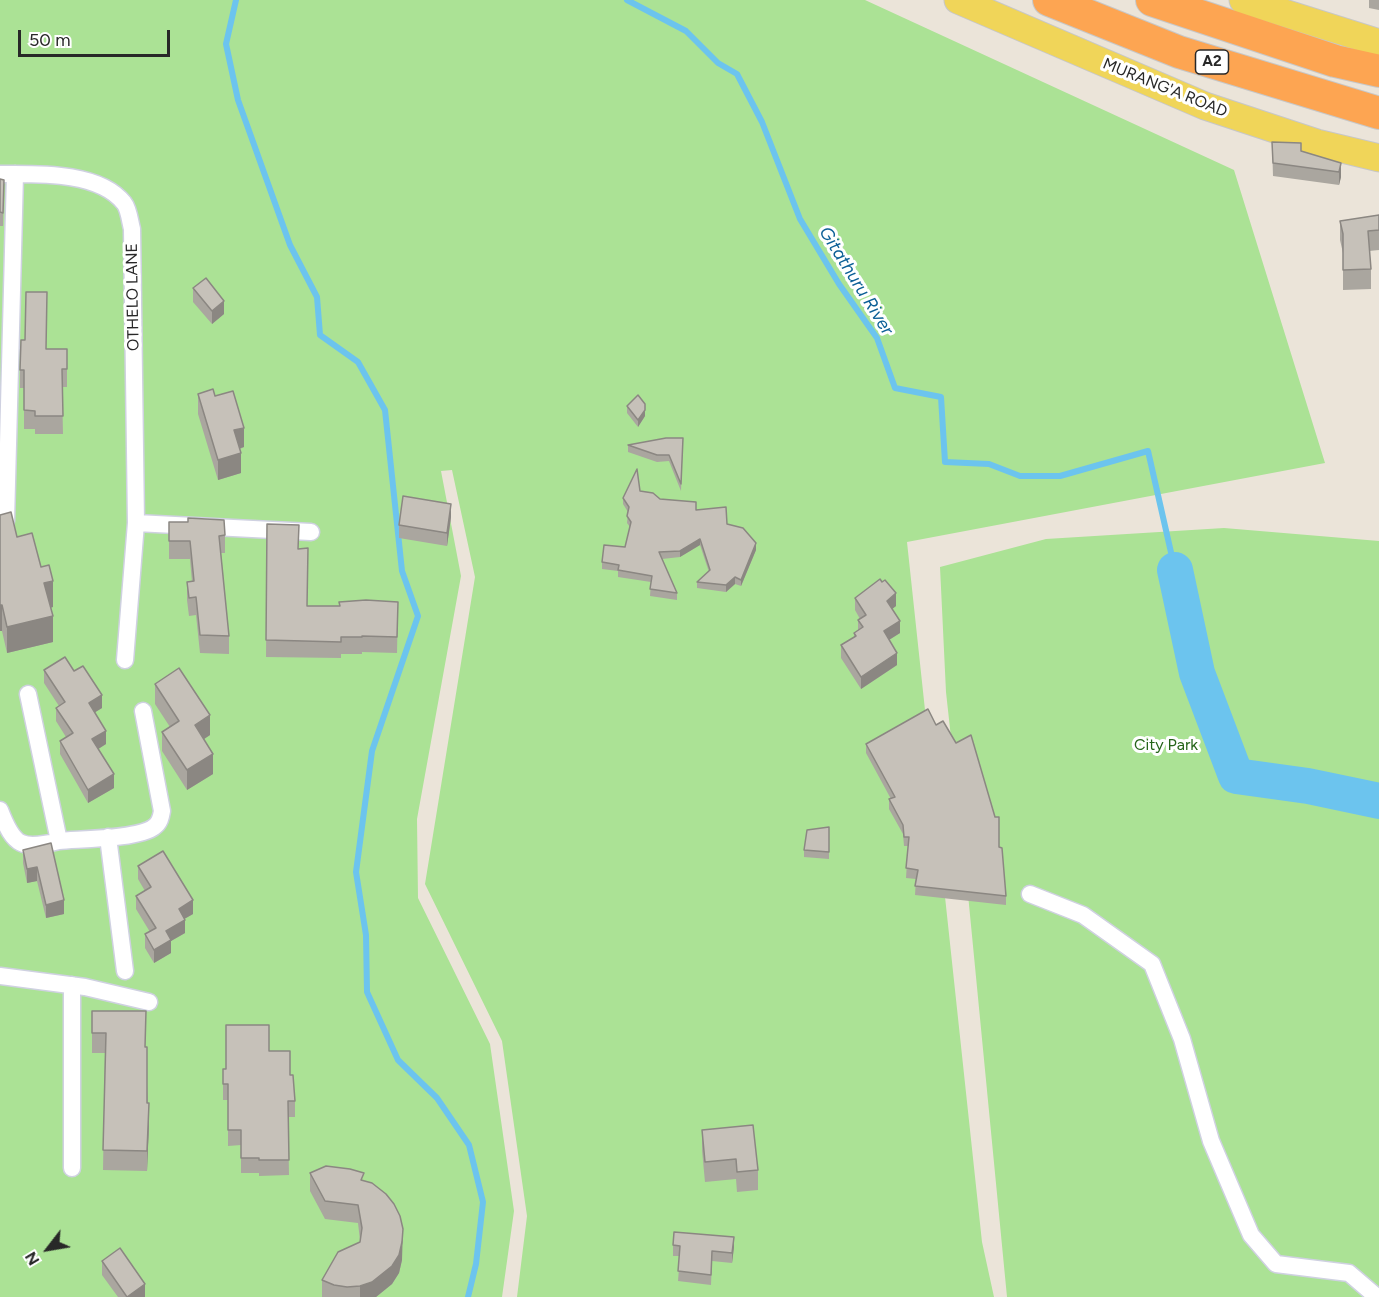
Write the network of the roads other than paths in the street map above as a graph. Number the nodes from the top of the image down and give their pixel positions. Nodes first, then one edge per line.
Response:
1 (958, 0) edge
2 (1049, 0) edge
3 (1152, 0) edge
4 (1243, 0) edge
5 (1379, 43) edge
6 (1379, 71) edge
7 (1379, 113) edge
8 (1379, 158) edge
9 (7, 174) edge
10 (6, 521) edge
11 (136, 523) junction
12 (311, 532) dead end
13 (125, 660) dead end
14 (28, 694) dead end
15 (143, 711) dead end
16 (0, 810) edge
17 (108, 837) junction
18 (59, 841) junction
19 (1030, 894) dead end
20 (125, 971) dead end
21 (0, 976) edge
22 (72, 985) junction
23 (150, 1002) dead end
24 (72, 1168) dead end
25 (1377, 1297) edge

1 - 8 main road, MURANG'A ROAD
2 - 7 highway, A2
3 - 6 highway, A2
4 - 5 main road
9 - 10 street
9 - 11 street, OTHELO LANE
11 - 12 street
11 - 13 street, OTHELO LANE
14 - 18 street
15 - 17 street
16 - 18 street
17 - 18 street
17 - 20 street
19 - 25 street
21 - 22 street
22 - 23 street
22 - 24 street

